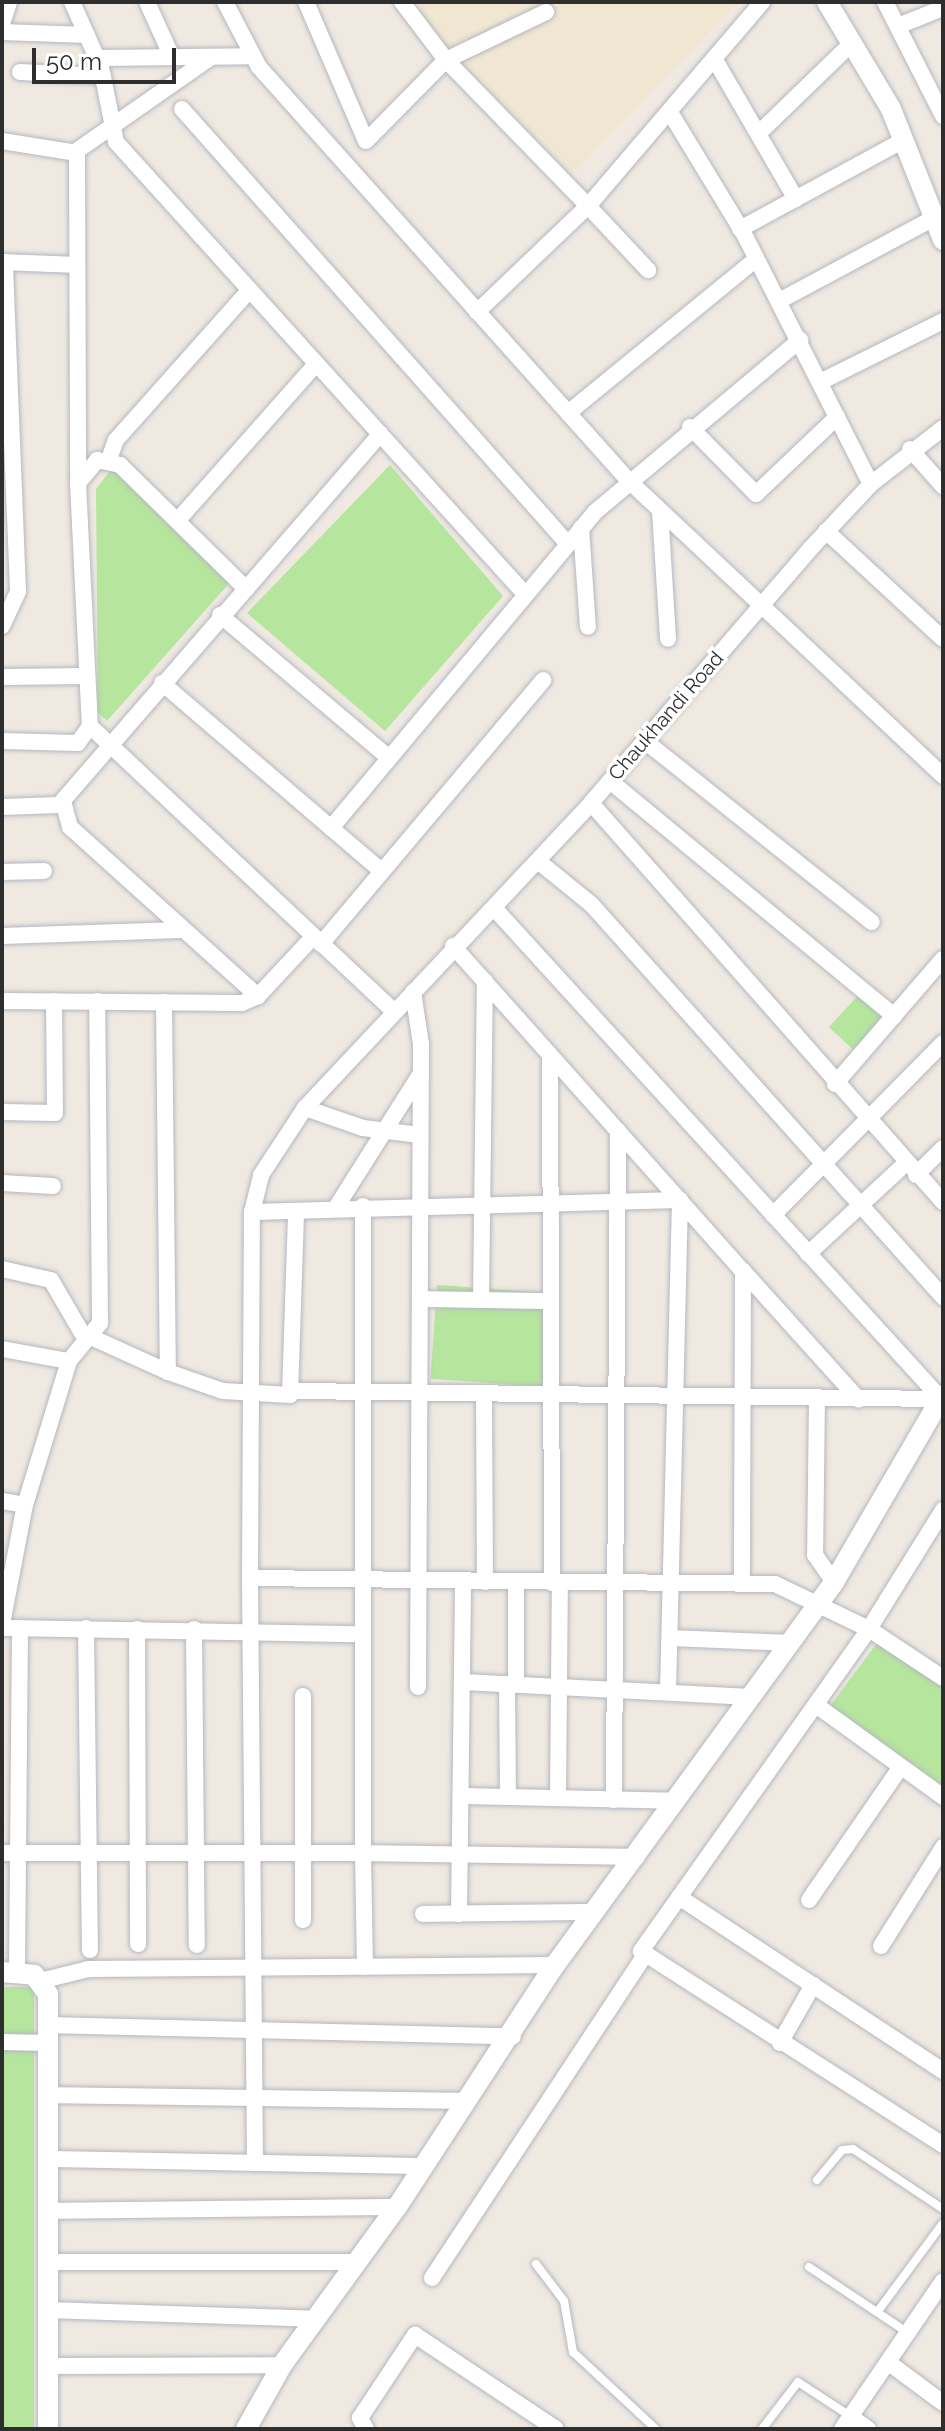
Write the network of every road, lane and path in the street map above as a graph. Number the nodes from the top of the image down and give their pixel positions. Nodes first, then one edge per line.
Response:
1 (9, 2) edge
2 (72, 2) edge
3 (147, 2) edge
4 (225, 2) edge
5 (306, 2) edge
6 (402, 2) edge
7 (762, 2) edge
8 (827, 2) edge
9 (885, 2) edge
10 (943, 8) edge
11 (546, 12) dead end
12 (2, 24) edge
13 (898, 26) junction
14 (2, 32) edge
15 (87, 35) junction
16 (852, 43) junction
17 (251, 56) junction
18 (172, 57) junction
19 (211, 57) junction
20 (98, 58) junction
21 (446, 60) junction
22 (715, 60) junction
23 (20, 72) dead end
24 (103, 76) junction
25 (182, 109) dead end
26 (671, 114) junction
27 (943, 116) edge
28 (112, 131) junction
29 (760, 132) junction
30 (904, 140) junction
31 (2, 141) edge
32 (75, 152) junction
33 (796, 199) junction
34 (588, 206) junction
35 (934, 218) junction
36 (740, 229) junction
37 (943, 240) edge
38 (756, 259) junction
39 (4, 262) edge
40 (77, 265) junction
41 (648, 270) dead end
42 (248, 292) junction
43 (779, 301) junction
44 (477, 312) junction
45 (943, 321) edge
46 (800, 340) junction
47 (315, 365) junction
48 (820, 382) junction
49 (568, 413) junction
50 (837, 417) junction
51 (690, 427) junction
52 (943, 428) edge
53 (380, 434) junction
54 (910, 449) junction
55 (109, 459) junction
56 (628, 480) junction
57 (78, 483) junction
58 (871, 484) junction
59 (943, 486) edge
60 (660, 511) junction
61 (178, 520) junction
62 (581, 528) junction
63 (826, 531) junction
64 (567, 543) junction
65 (10, 562) edge
66 (246, 589) junction
67 (523, 592) junction
68 (759, 607) junction
69 (220, 615) junction
70 (2, 626) edge
71 (588, 627) dead end
72 (668, 639) dead end
73 (943, 639) edge
74 (87, 676) junction
75 (2, 677) edge
76 (543, 680) dead end
77 (162, 683) junction
78 (90, 726) junction
79 (2, 741) edge
80 (645, 741) junction
81 (108, 745) junction
82 (387, 756) junction
83 (943, 776) edge
84 (610, 781) junction
85 (63, 801) junction
86 (591, 803) junction
87 (2, 807) edge
88 (331, 828) junction
89 (538, 861) junction
90 (380, 870) junction
91 (44, 871) dead end
92 (2, 872) edge
93 (495, 909) junction
94 (872, 922) dead end
95 (180, 930) junction
96 (2, 936) edge
97 (317, 941) junction
98 (453, 946) junction
99 (943, 959) edge
100 (485, 981) junction
101 (413, 992) junction
102 (258, 996) junction
103 (2, 1001) edge
104 (54, 1001) junction
105 (97, 1001) junction
106 (164, 1002) junction
107 (395, 1012) junction
108 (894, 1016) junction
109 (943, 1043) edge
110 (550, 1055) junction
111 (421, 1073) junction
112 (835, 1084) junction
113 (305, 1108) junction
114 (2, 1112) edge
115 (869, 1121) junction
116 (380, 1130) junction
117 (618, 1131) junction
118 (420, 1135) junction
119 (943, 1148) edge
120 (824, 1166) junction
121 (911, 1169) junction
122 (2, 1183) edge
123 (53, 1186) dead end
124 (680, 1200) junction
125 (617, 1202) junction
126 (943, 1202) edge
127 (551, 1204) junction
128 (861, 1205) junction
129 (337, 1206) junction
130 (363, 1206) junction
131 (482, 1206) junction
132 (420, 1208) junction
133 (252, 1212) junction
134 (296, 1212) junction
135 (773, 1215) junction
136 (808, 1254) junction
137 (2, 1269) edge
138 (743, 1271) junction
139 (943, 1297) edge
140 (420, 1299) junction
141 (481, 1300) junction
142 (551, 1301) junction
143 (90, 1337) junction
144 (2, 1349) edge
145 (69, 1361) junction
146 (168, 1372) junction
147 (295, 1391) junction
148 (362, 1392) junction
149 (420, 1393) junction
150 (484, 1395) junction
151 (252, 1396) junction
152 (551, 1397) junction
153 (745, 1398) junction
154 (817, 1398) junction
155 (942, 1398) edge
156 (616, 1399) junction
157 (859, 1400) junction
158 (678, 1401) junction
159 (2, 1501) edge
160 (25, 1505) junction
161 (943, 1510) edge
162 (250, 1578) junction
163 (742, 1580) junction
164 (362, 1581) junction
165 (419, 1582) junction
166 (463, 1582) junction
167 (485, 1582) junction
168 (516, 1582) junction
169 (676, 1582) junction
170 (834, 1582) junction
171 (556, 1583) junction
172 (618, 1583) junction
173 (819, 1603) junction
174 (2, 1626) edge
175 (20, 1628) junction
176 (86, 1628) junction
177 (137, 1629) junction
178 (194, 1629) junction
179 (869, 1629) junction
180 (250, 1630) junction
181 (362, 1634) junction
182 (671, 1638) junction
183 (791, 1643) junction
184 (943, 1678) edge
185 (462, 1682) junction
186 (512, 1684) junction
187 (558, 1686) junction
188 (418, 1687) dead end
189 (616, 1688) junction
190 (668, 1691) junction
191 (303, 1696) dead end
192 (752, 1697) junction
193 (816, 1705) junction
194 (900, 1768) junction
195 (461, 1796) junction
196 (508, 1797) junction
197 (943, 1797) edge
198 (558, 1798) junction
199 (614, 1800) junction
200 (677, 1801) junction
201 (943, 1847) edge
202 (10, 1853) edge
203 (301, 1853) junction
204 (363, 1853) junction
205 (88, 1854) junction
206 (138, 1854) junction
207 (195, 1854) junction
208 (253, 1854) junction
209 (460, 1854) junction
210 (637, 1857) junction
211 (679, 1897) junction
212 (809, 1900) dead end
213 (595, 1912) junction
214 (423, 1914) dead end
215 (459, 1914) junction
216 (303, 1920) dead end
217 (138, 1944) dead end
218 (197, 1945) dead end
219 (881, 1946) dead end
220 (90, 1950) dead end
221 (644, 1957) junction
222 (555, 1965) junction
223 (365, 1967) junction
224 (258, 1968) junction
225 (9, 1971) edge
226 (40, 1981) junction
227 (813, 1985) junction
228 (257, 2032) junction
229 (47, 2034) junction
230 (513, 2036) junction
231 (2, 2042) edge
232 (780, 2043) junction
233 (943, 2071) edge
234 (48, 2095) junction
235 (255, 2099) junction
236 (464, 2101) junction
237 (943, 2145) edge
238 (48, 2159) junction
239 (255, 2163) junction
240 (424, 2166) junction
241 (817, 2180) dead end
242 (397, 2207) junction
243 (943, 2209) edge
244 (48, 2211) junction
245 (943, 2223) edge
246 (49, 2262) junction
247 (355, 2262) junction
248 (536, 2264) dead end
249 (809, 2267) dead end
250 (432, 2278) dead end
251 (943, 2281) edge
252 (48, 2310) junction
253 (878, 2311) junction
254 (314, 2319) junction
255 (907, 2332) junction
256 (889, 2363) junction
257 (282, 2365) junction
258 (48, 2366) junction
259 (943, 2403) edge
260 (846, 2423) edge
261 (48, 2429) edge
262 (246, 2429) edge
263 (366, 2429) edge
264 (556, 2429) edge
265 (656, 2429) edge
266 (762, 2429) edge
267 (868, 2429) edge

1 - 12 street
2 - 15 street
3 - 18 street
4 - 17 street
5 - 21 street
6 - 21 street
7 - 22 street
8 - 16 street
9 - 13 street
10 - 13 street
11 - 21 street
13 - 27 street
14 - 15 street
15 - 20 street
16 - 29 street
16 - 30 street
17 - 19 street
17 - 44 street
18 - 19 street
18 - 20 street
19 - 28 street
20 - 24 street
21 - 34 street
22 - 26 street
22 - 29 street
23 - 24 street
24 - 28 street
25 - 64 street
26 - 34 street
26 - 36 street
28 - 32 street
28 - 42 street
29 - 33 street
30 - 33 street
30 - 35 street
31 - 32 street
32 - 40 street
33 - 36 street
34 - 41 street
34 - 44 street
35 - 37 street
35 - 43 street
36 - 38 street
38 - 43 street
38 - 49 street
39 - 40 street
39 - 65 street
40 - 57 street
42 - 47 street
42 - 55 street
43 - 46 street
44 - 49 street
45 - 48 street
46 - 48 street
46 - 51 street
47 - 53 street
47 - 61 street
48 - 50 street
49 - 56 street
50 - 51 street
50 - 58 street
51 - 56 street
52 - 54 street, Chaukhandi Road
53 - 66 street
53 - 67 street
54 - 58 street, Chaukhandi Road
54 - 59 street
55 - 57 street
55 - 61 street
56 - 60 street
56 - 62 street
57 - 74 street
58 - 63 street, Chaukhandi Road
60 - 68 street
60 - 72 street
61 - 66 street
62 - 64 street
62 - 71 street
63 - 68 street, Chaukhandi Road
63 - 73 street
64 - 67 street
65 - 70 street
66 - 69 street
67 - 82 street
68 - 80 street, Chaukhandi Road
68 - 83 street
69 - 77 street
69 - 82 street
74 - 75 street
74 - 78 street
76 - 90 street
77 - 81 street
77 - 88 street
78 - 79 street
78 - 81 street
80 - 84 street, Chaukhandi Road
80 - 94 street
81 - 85 street
81 - 97 street
82 - 88 street
84 - 86 street, Chaukhandi Road
84 - 108 street
85 - 87 street
85 - 95 street
86 - 89 street, Chaukhandi Road
86 - 112 street
88 - 90 street
89 - 93 street, Chaukhandi Road
89 - 120 street
90 - 97 street
91 - 92 street
93 - 98 street, Chaukhandi Road
93 - 135 street
95 - 96 street
95 - 102 street
97 - 102 street
97 - 107 street
98 - 100 street
98 - 101 street, Chaukhandi Road
99 - 108 street
100 - 110 street
100 - 131 street
101 - 107 street, Chaukhandi Road
101 - 111 street
102 - 106 street
103 - 104 street
104 - 105 street
104 - 114 street
105 - 106 street
105 - 143 street
106 - 146 street
107 - 113 street, Chaukhandi Road
108 - 112 street
109 - 115 street
110 - 117 street
110 - 127 street
111 - 116 street
111 - 118 street
112 - 115 street
113 - 116 street
113 - 133 street, Chaukhandi Road
115 - 120 street
115 - 121 street
116 - 118 street
116 - 129 street
117 - 124 street
117 - 125 street
118 - 132 street
119 - 121 street
120 - 128 street
120 - 135 street
121 - 126 street
121 - 128 street
122 - 123 street
124 - 125 street
124 - 138 street
124 - 158 street
125 - 127 street
125 - 156 street
127 - 131 street
127 - 142 street
128 - 136 street
128 - 139 street
129 - 130 street
129 - 134 street
130 - 132 street
130 - 148 street
131 - 132 street
131 - 141 street
132 - 140 street
133 - 134 street
133 - 151 street, Chaukhandi Road
134 - 147 street
135 - 136 street
136 - 155 street
137 - 143 street
138 - 153 street
138 - 157 street
140 - 141 street
140 - 149 street
141 - 142 street
142 - 152 street
143 - 145 street
143 - 146 street
144 - 145 street
145 - 160 street
146 - 151 street
147 - 148 street
147 - 151 street
148 - 149 street
148 - 164 street
149 - 150 street
149 - 165 street
150 - 152 street
150 - 167 street
151 - 162 street, Chaukhandi Road
152 - 156 street
152 - 171 street
153 - 154 street
153 - 158 street
153 - 163 street
154 - 157 street
154 - 170 street
155 - 157 street
155 - 170 street
156 - 158 street
156 - 172 street
158 - 169 street
159 - 160 street
160 - 174 street
161 - 179 street
162 - 164 street
162 - 180 street, Chaukhandi Road
163 - 169 street
163 - 173 street
164 - 165 street
164 - 181 street
165 - 166 street
165 - 188 street
166 - 167 street
166 - 185 street
167 - 168 street
168 - 171 street
168 - 186 street
169 - 172 street
169 - 182 street
170 - 173 street
171 - 172 street
171 - 187 street
172 - 189 street
173 - 179 street
173 - 183 street
174 - 175 street
175 - 176 street
175 - 202 street
176 - 177 street
176 - 205 street
177 - 178 street
177 - 206 street
178 - 180 street
178 - 207 street
179 - 184 street
179 - 193 street
180 - 181 street
180 - 208 street, Chaukhandi Road
181 - 204 street
182 - 183 street
182 - 190 street
183 - 192 street
185 - 186 street
185 - 195 street
186 - 187 street
186 - 196 street
187 - 189 street
187 - 198 street
189 - 190 street
189 - 199 street
190 - 192 street
191 - 203 street
192 - 200 street
193 - 194 street
193 - 211 street
194 - 197 street
194 - 212 street
195 - 196 street
195 - 209 street
196 - 198 street
198 - 199 street
199 - 200 street
200 - 210 street
201 - 219 street
202 - 205 street
202 - 225 street
203 - 204 street
203 - 208 street
203 - 216 street
204 - 209 street
204 - 223 street
205 - 206 street
205 - 220 street
206 - 207 street
206 - 217 street
207 - 208 street
207 - 218 street
208 - 224 street, Chaukhandi Road
209 - 210 street
209 - 215 street
210 - 213 street
211 - 221 street
211 - 227 street
213 - 215 street
213 - 222 street
214 - 215 street
221 - 232 street
221 - 250 street
222 - 223 street
222 - 230 street
223 - 224 street
224 - 226 street
224 - 228 street, Chaukhandi Road
225 - 226 street
226 - 229 street
227 - 232 street
227 - 233 street
228 - 229 street
228 - 230 street
228 - 235 street, Chaukhandi Road
229 - 231 street
229 - 234 street
230 - 236 street
232 - 237 street
234 - 235 street
234 - 238 street
235 - 236 street
235 - 239 street, Chaukhandi Road
236 - 240 street
238 - 239 street
238 - 244 street
239 - 240 street
240 - 242 street
241 - 243 lane
242 - 244 street
242 - 247 street
244 - 246 street
245 - 253 lane
246 - 247 street
246 - 252 street
247 - 254 street
248 - 265 lane
249 - 253 lane
251 - 255 street
252 - 254 street
252 - 258 street
253 - 255 lane
254 - 257 street
255 - 256 street
256 - 259 street
256 - 260 street
257 - 258 street
257 - 262 street
258 - 261 street
260 - 266 lane
260 - 267 street
263 - 264 street

